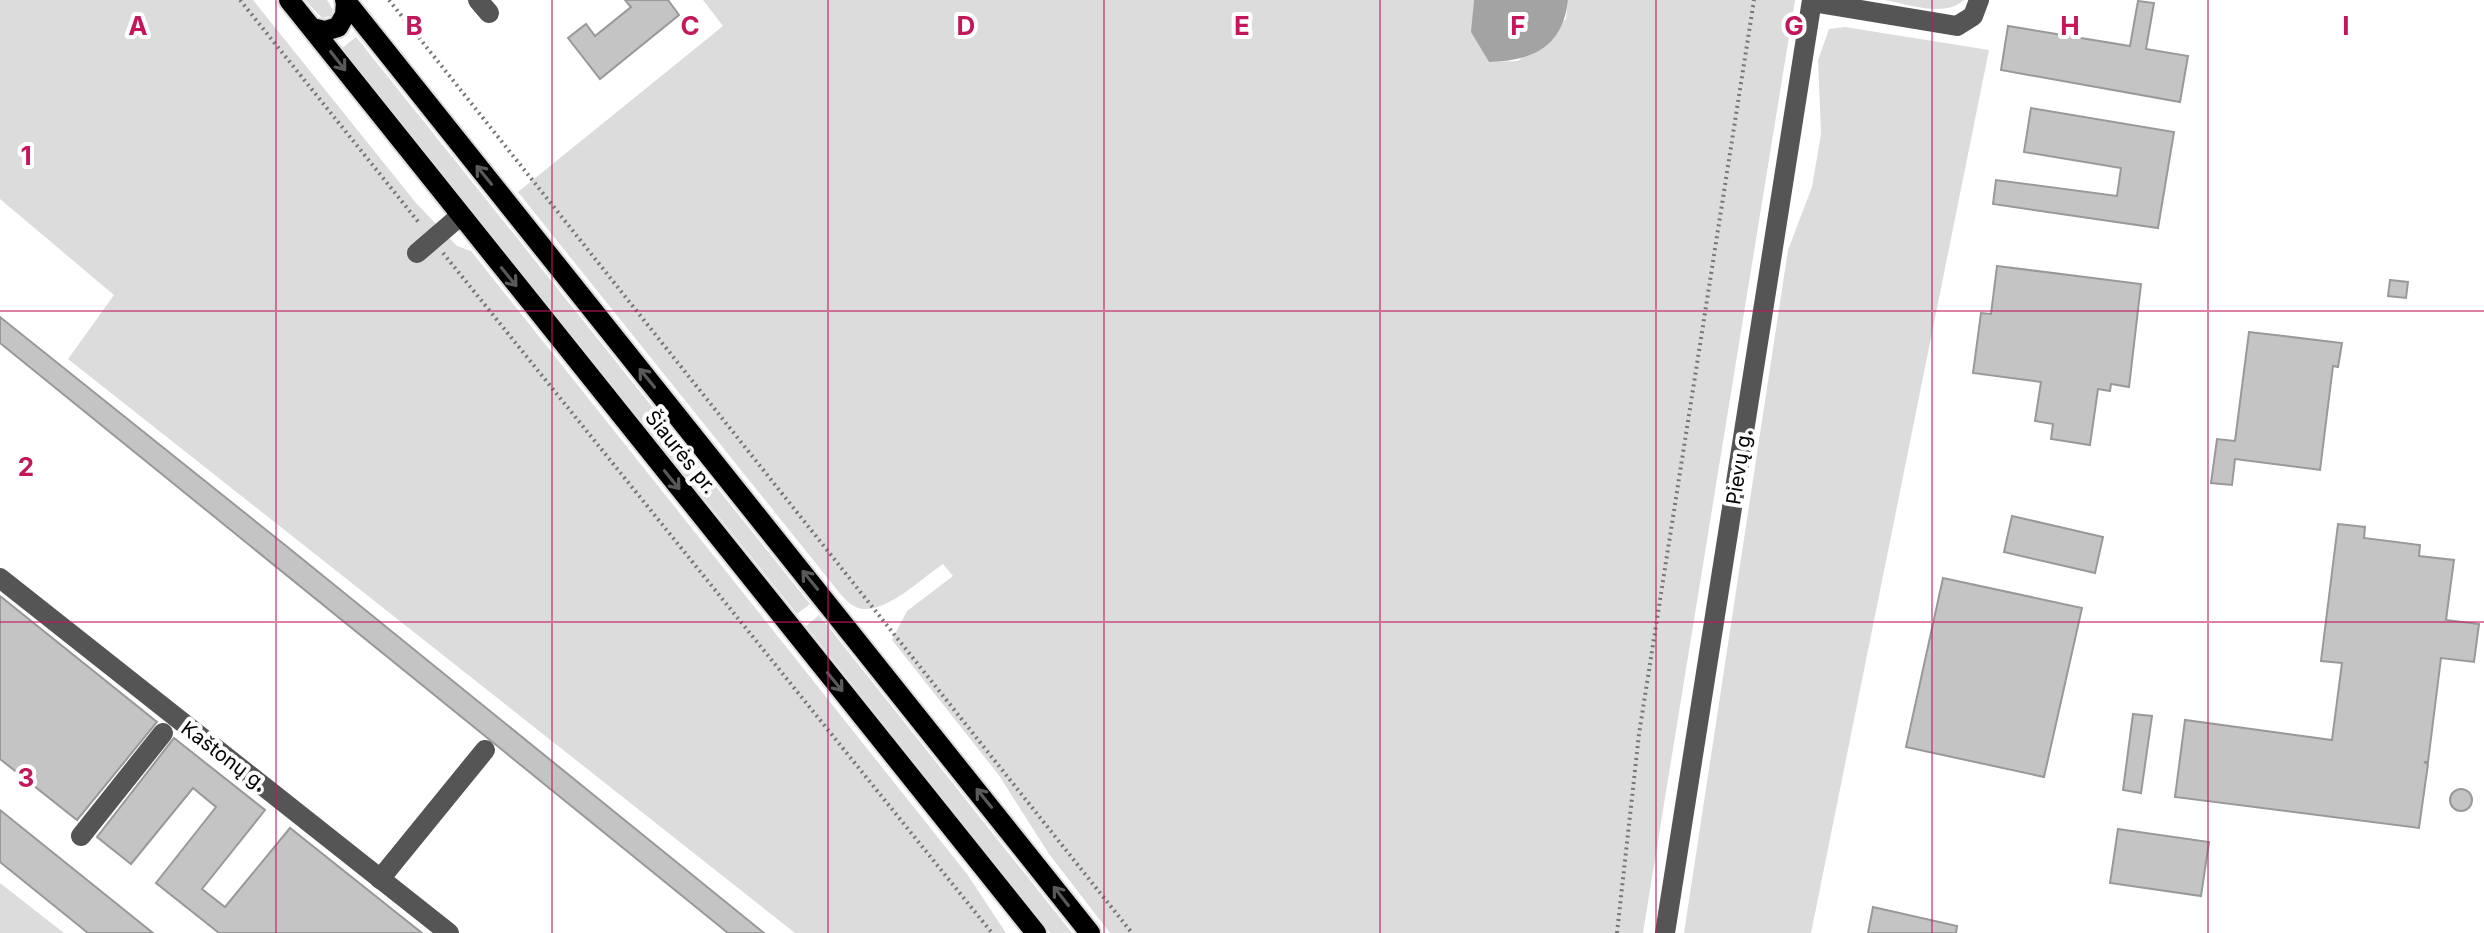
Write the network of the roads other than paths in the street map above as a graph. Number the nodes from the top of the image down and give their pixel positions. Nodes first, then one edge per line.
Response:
1 (289, 0) edge
2 (345, 0) edge
3 (1979, 0) edge
4 (1812, 1) edge
5 (312, 28) junction
6 (460, 216) junction
7 (425, 246) road end
8 (0, 578) edge
9 (163, 733) dead end
10 (485, 750) dead end
11 (81, 836) dead end
12 (380, 879) junction
13 (449, 933) edge
14 (1036, 933) edge
15 (1090, 933) edge
16 (1665, 933) edge

1 - 5 main road, Šiaurės pr.
2 - 5 main road
15 -> 2 main road, Šiaurės pr.
3 - 4 street
4 - 16 street, Pievų g.
5 -> 6 main road, Šiaurės pr.
6 - 7 street
6 -> 14 main road, Šiaurės pr.
8 - 12 street, Kaštonų g.
9 - 11 street
10 - 12 street
12 - 13 street, Kaštonų g.

